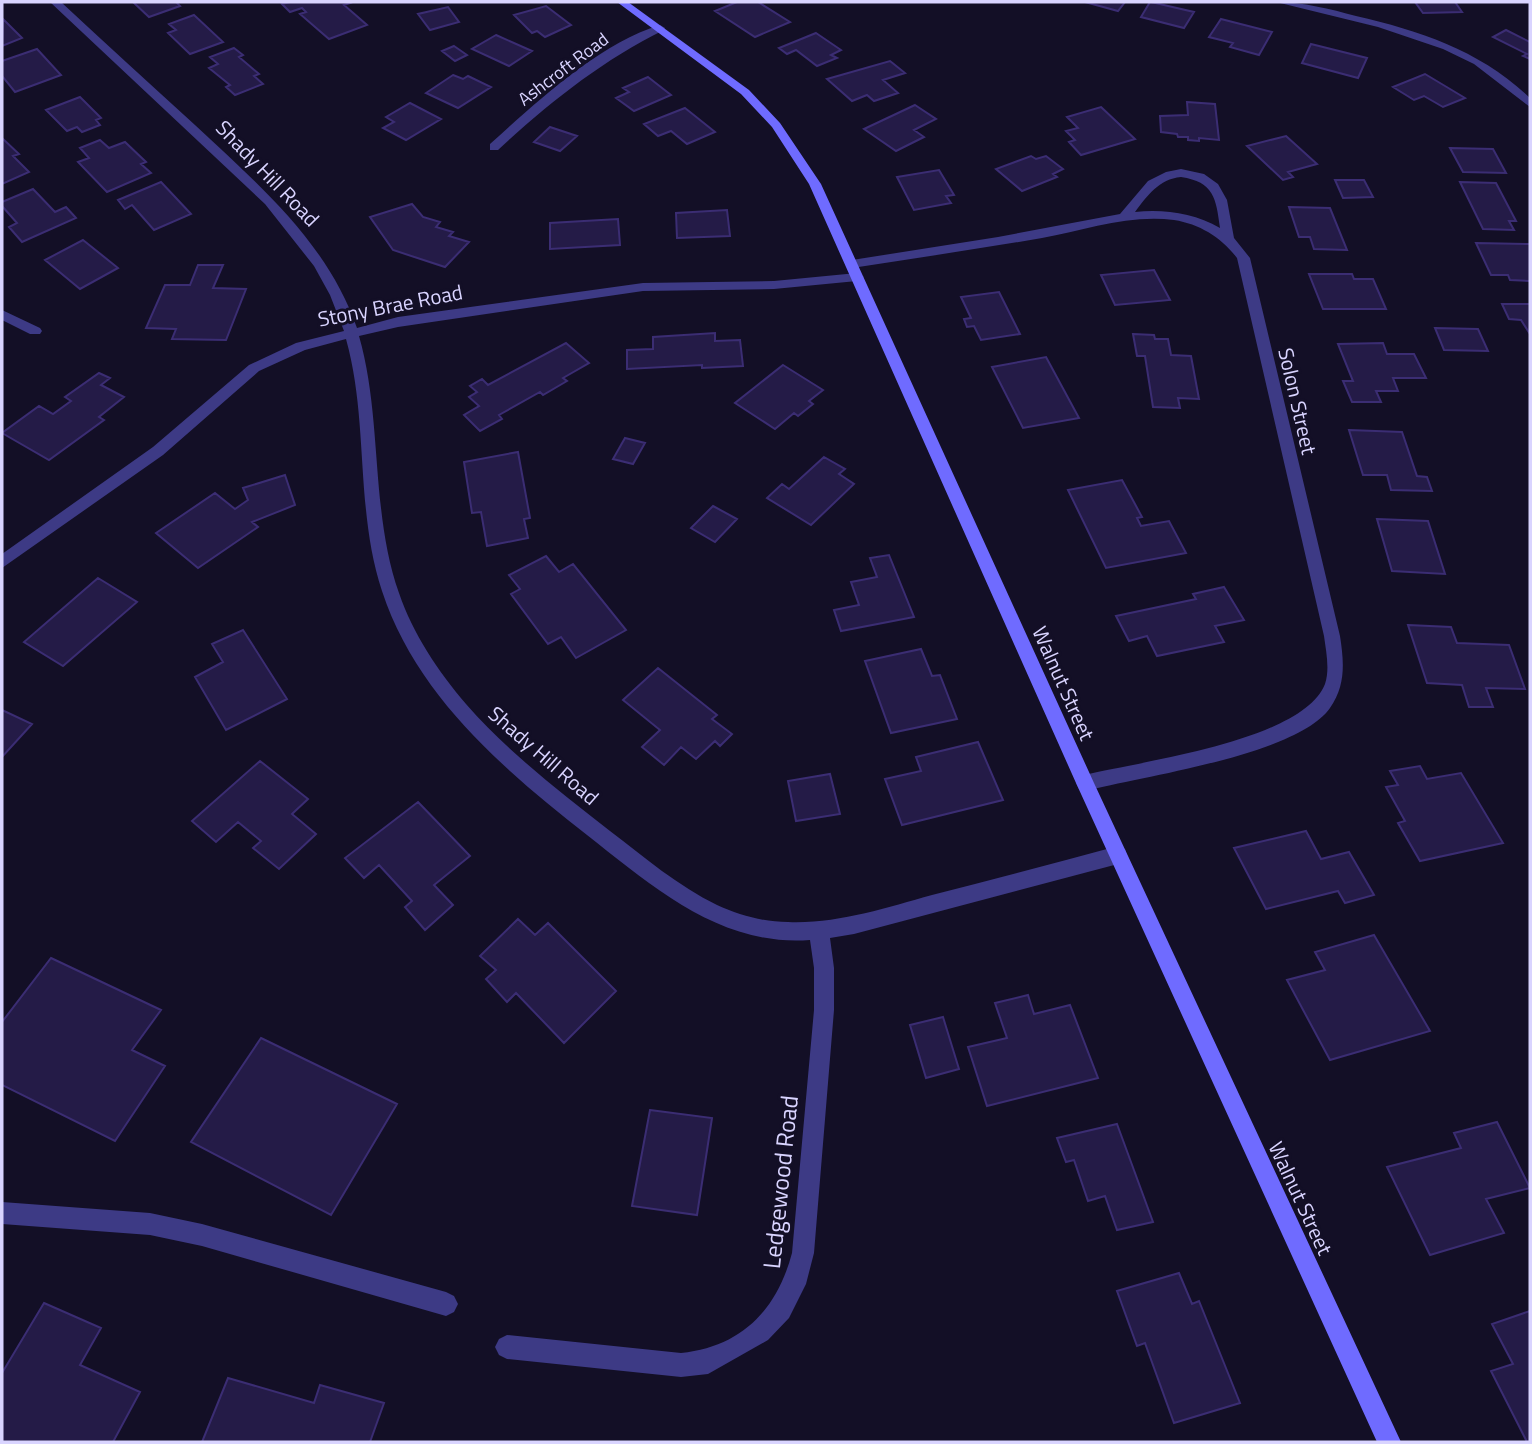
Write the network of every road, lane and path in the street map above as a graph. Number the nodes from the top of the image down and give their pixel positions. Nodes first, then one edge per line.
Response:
1 (55, 2) edge
2 (622, 2) edge
3 (1289, 3) edge
4 (660, 28) junction
5 (1530, 104) edge
6 (494, 148) dead end
7 (1124, 218) junction
8 (1228, 237) junction
9 (854, 270) junction
10 (2, 314) edge
11 (35, 331) dead end
12 (353, 331) junction
13 (2, 562) edge
14 (1084, 783) junction
15 (1118, 855) junction
16 (819, 931) junction
17 (2, 1213) edge
18 (446, 1304) dead end
19 (507, 1347) dead end
20 (1389, 1442) edge

1 - 12 street, Shady Hill Road
2 - 4 main road, Walnut Street
3 - 5 street
4 - 6 street, Ashcroft Road
4 - 9 main road, Walnut Street
7 - 8 street
7 - 8 street, Solon Street
7 - 9 street
8 - 14 street, Solon Street
9 - 12 street, Stony Brae Road
9 - 14 main road, Walnut Street
10 - 11 street
12 - 13 street, Stony Brae Road
12 - 16 street, Shady Hill Road
14 - 15 main road, Walnut Street
15 - 16 street, Shady Hill Road
15 - 20 main road, Walnut Street
16 - 19 street, Ledgewood Road
17 - 18 street

